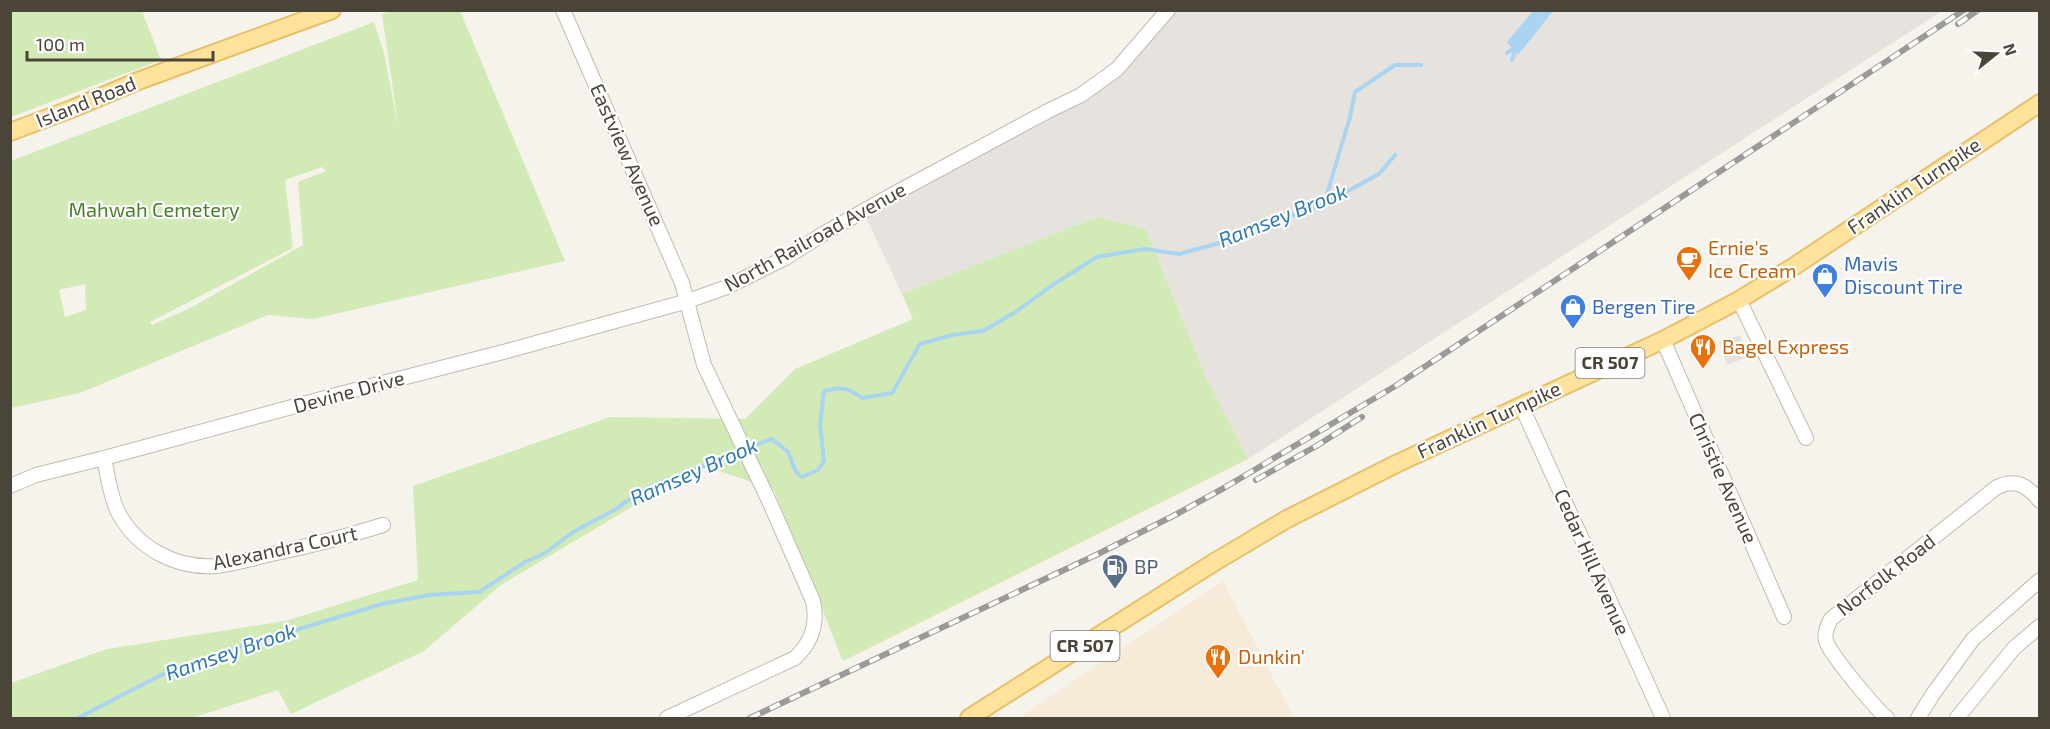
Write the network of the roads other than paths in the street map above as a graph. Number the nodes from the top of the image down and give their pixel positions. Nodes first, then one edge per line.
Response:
1 (332, 10) edge
2 (563, 10) edge
3 (1168, 10) edge
4 (2040, 103) edge
5 (10, 132) edge
6 (1739, 300) junction
7 (688, 301) junction
8 (1663, 340) junction
9 (1521, 405) junction
10 (1806, 438) dead end
11 (104, 458) junction
12 (10, 486) edge
13 (2040, 501) edge
14 (383, 525) dead end
15 (2040, 580) edge
16 (1784, 617) dead end
17 (2040, 626) edge
18 (667, 718) edge
19 (969, 718) edge
20 (1663, 718) edge
21 (1887, 718) edge
22 (1918, 718) edge
23 (1957, 718) edge

1 - 5 main road, Island Road
2 - 7 street, Eastview Avenue
3 - 7 street, North Railroad Avenue
4 - 6 main road, Franklin Turnpike / CR 507
6 - 8 main road, Franklin Turnpike / CR 507
6 - 10 street
7 - 11 street, Devine Drive
7 - 18 street
8 - 9 main road, Franklin Turnpike / CR 507
8 - 16 street, Christie Avenue
9 - 19 main road, Franklin Turnpike / CR 507
9 - 20 street, Cedar Hill Avenue
11 - 12 street, Devine Drive
11 - 14 street, Alexandra Court
13 - 21 street, Norfolk Road
15 - 22 street
17 - 23 street

